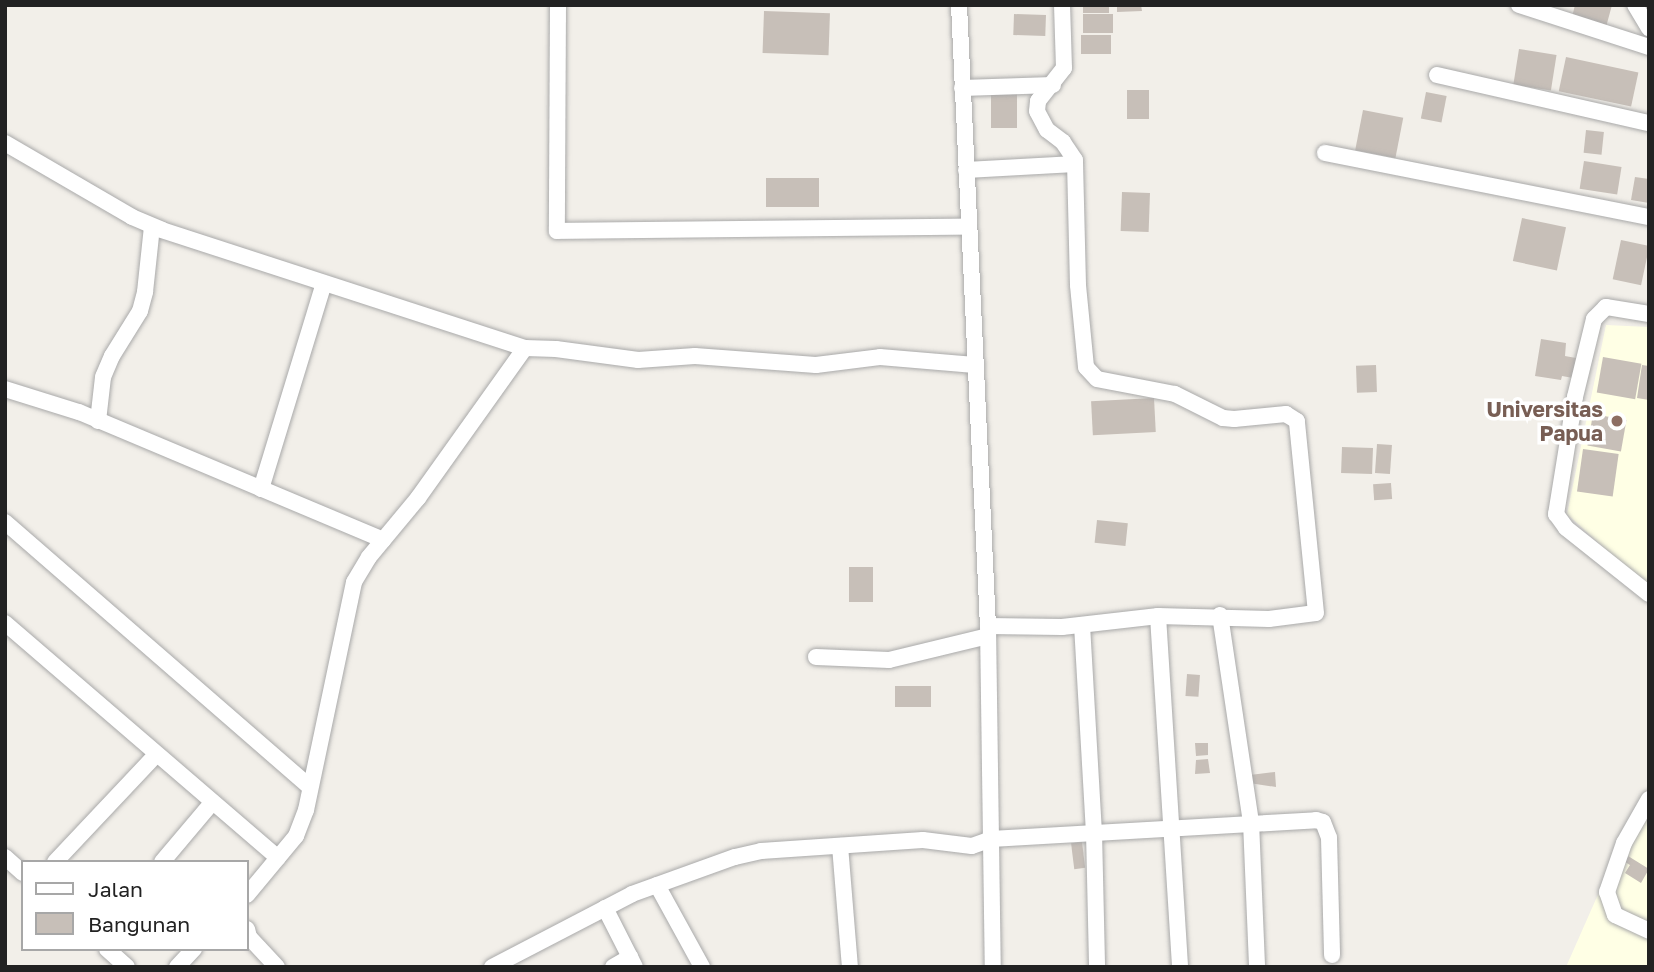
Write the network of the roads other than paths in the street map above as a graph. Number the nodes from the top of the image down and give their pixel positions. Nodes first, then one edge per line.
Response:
1 (558, 5) edge
2 (959, 5) edge
3 (1062, 5) edge
4 (1519, 5) edge
5 (1635, 5) edge
6 (1649, 28) edge
7 (1649, 47) edge
8 (1437, 75) dead end
9 (1053, 85) junction
10 (962, 88) junction
11 (1649, 123) edge
12 (5, 144) edge
13 (1325, 153) dead end
14 (1075, 164) junction
15 (966, 170) junction
16 (1649, 217) edge
17 (152, 226) junction
18 (968, 227) junction
19 (324, 283) junction
20 (1649, 314) edge
21 (525, 348) junction
22 (975, 365) junction
23 (5, 389) edge
24 (98, 421) junction
25 (261, 489) junction
26 (7, 529) edge
27 (383, 540) junction
28 (1649, 594) edge
29 (1220, 615) junction
30 (1158, 616) junction
31 (5, 623) edge
32 (1082, 625) junction
33 (988, 631) junction
34 (816, 657) dead end
35 (156, 755) junction
36 (309, 786) junction
37 (1649, 799) edge
38 (211, 803) junction
39 (1251, 822) junction
40 (1173, 827) junction
41 (1094, 832) junction
42 (991, 839) junction
43 (840, 846) junction
44 (5, 857) edge
45 (278, 858) junction
46 (57, 860) edge
47 (164, 860) edge
48 (21, 871) edge
49 (657, 885) junction
50 (248, 894) edge
51 (605, 908) junction
52 (1649, 931) edge
53 (248, 933) edge
54 (109, 951) edge
55 (192, 951) edge
56 (1332, 955) dead end
57 (633, 962) edge
58 (127, 967) edge
59 (177, 967) edge
60 (277, 967) edge
61 (492, 967) edge
62 (613, 967) edge
63 (702, 967) edge
64 (850, 967) edge
65 (993, 967) edge
66 (1097, 967) edge
67 (1180, 967) edge
68 (1257, 967) edge

1 - 18 street
2 - 10 street
3 - 9 street
4 - 7 street
5 - 6 street
8 - 11 street
9 - 10 street
9 - 14 street
10 - 15 street
12 - 17 street
13 - 16 street
14 - 15 street
14 - 29 street
15 - 18 street
17 - 19 street
17 - 24 street
18 - 22 street
19 - 21 street
19 - 25 street
20 - 28 street
21 - 22 street
21 - 27 street
22 - 33 street
23 - 24 street
24 - 25 street
25 - 27 street
26 - 36 street
27 - 36 street
29 - 30 street
29 - 39 street
30 - 32 street
30 - 40 street
31 - 35 street
32 - 33 street
32 - 41 street
33 - 34 street
33 - 42 street
35 - 38 street
35 - 46 street
36 - 45 street
37 - 52 street
38 - 45 street
38 - 47 street
39 - 40 street
39 - 56 street
39 - 68 street
40 - 41 street
40 - 67 street
41 - 42 street
41 - 66 street
42 - 43 street
42 - 65 street
43 - 49 street
43 - 64 street
44 - 48 street
45 - 50 street
49 - 51 street
49 - 63 street
51 - 57 street
51 - 61 street
53 - 60 street
54 - 58 street
55 - 59 street
57 - 62 street

